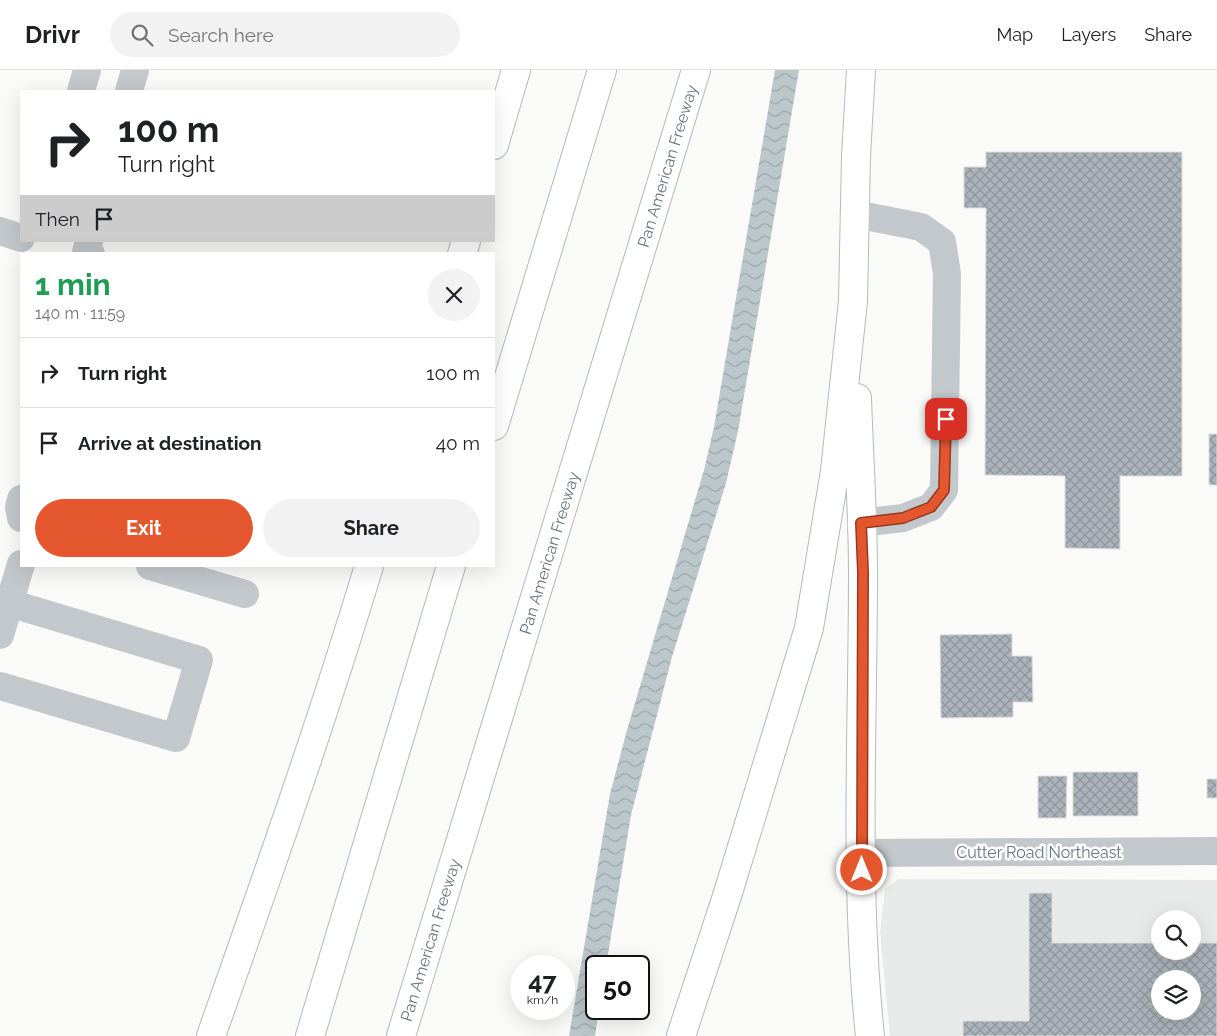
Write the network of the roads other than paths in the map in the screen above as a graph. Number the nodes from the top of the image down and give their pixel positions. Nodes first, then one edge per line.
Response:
1 (87, 70) edge
2 (135, 70) edge
3 (516, 70) edge
4 (602, 70) edge
5 (696, 70) edge
6 (700, 70) edge
7 (861, 70) edge
8 (81, 90) edge
9 (129, 90) edge
10 (686, 104) junction
11 (495, 142) edge
12 (855, 214) junction
13 (0, 231) edge
14 (20, 238) edge
15 (853, 301) junction
16 (495, 423) edge
17 (861, 523) junction
18 (20, 567) edge
19 (153, 567) edge
20 (369, 567) edge
21 (452, 567) edge
22 (245, 594) dead end
23 (9, 603) junction
24 (0, 635) edge
25 (0, 686) edge
26 (1217, 851) edge
27 (861, 853) junction
28 (211, 1036) edge
29 (310, 1036) edge
30 (401, 1036) edge
31 (681, 1036) edge
32 (870, 1036) edge

1 - 8 street
2 - 9 street
3 - 11 main road
4 - 16 main road
5 - 10 main road, Pan American Freeway
6 - 10 main road
7 - 12 main road
10 - 30 main road, Pan American Freeway
12 - 15 main road
12 - 17 street
13 - 14 street
15 - 17 main road
15 - 31 main road
17 - 27 main road
18 - 23 street
19 - 22 street
20 - 28 main road
21 - 29 main road
23 - 24 street
23 - 25 street
26 - 27 street, Cutter Road Northeast
27 - 32 main road

